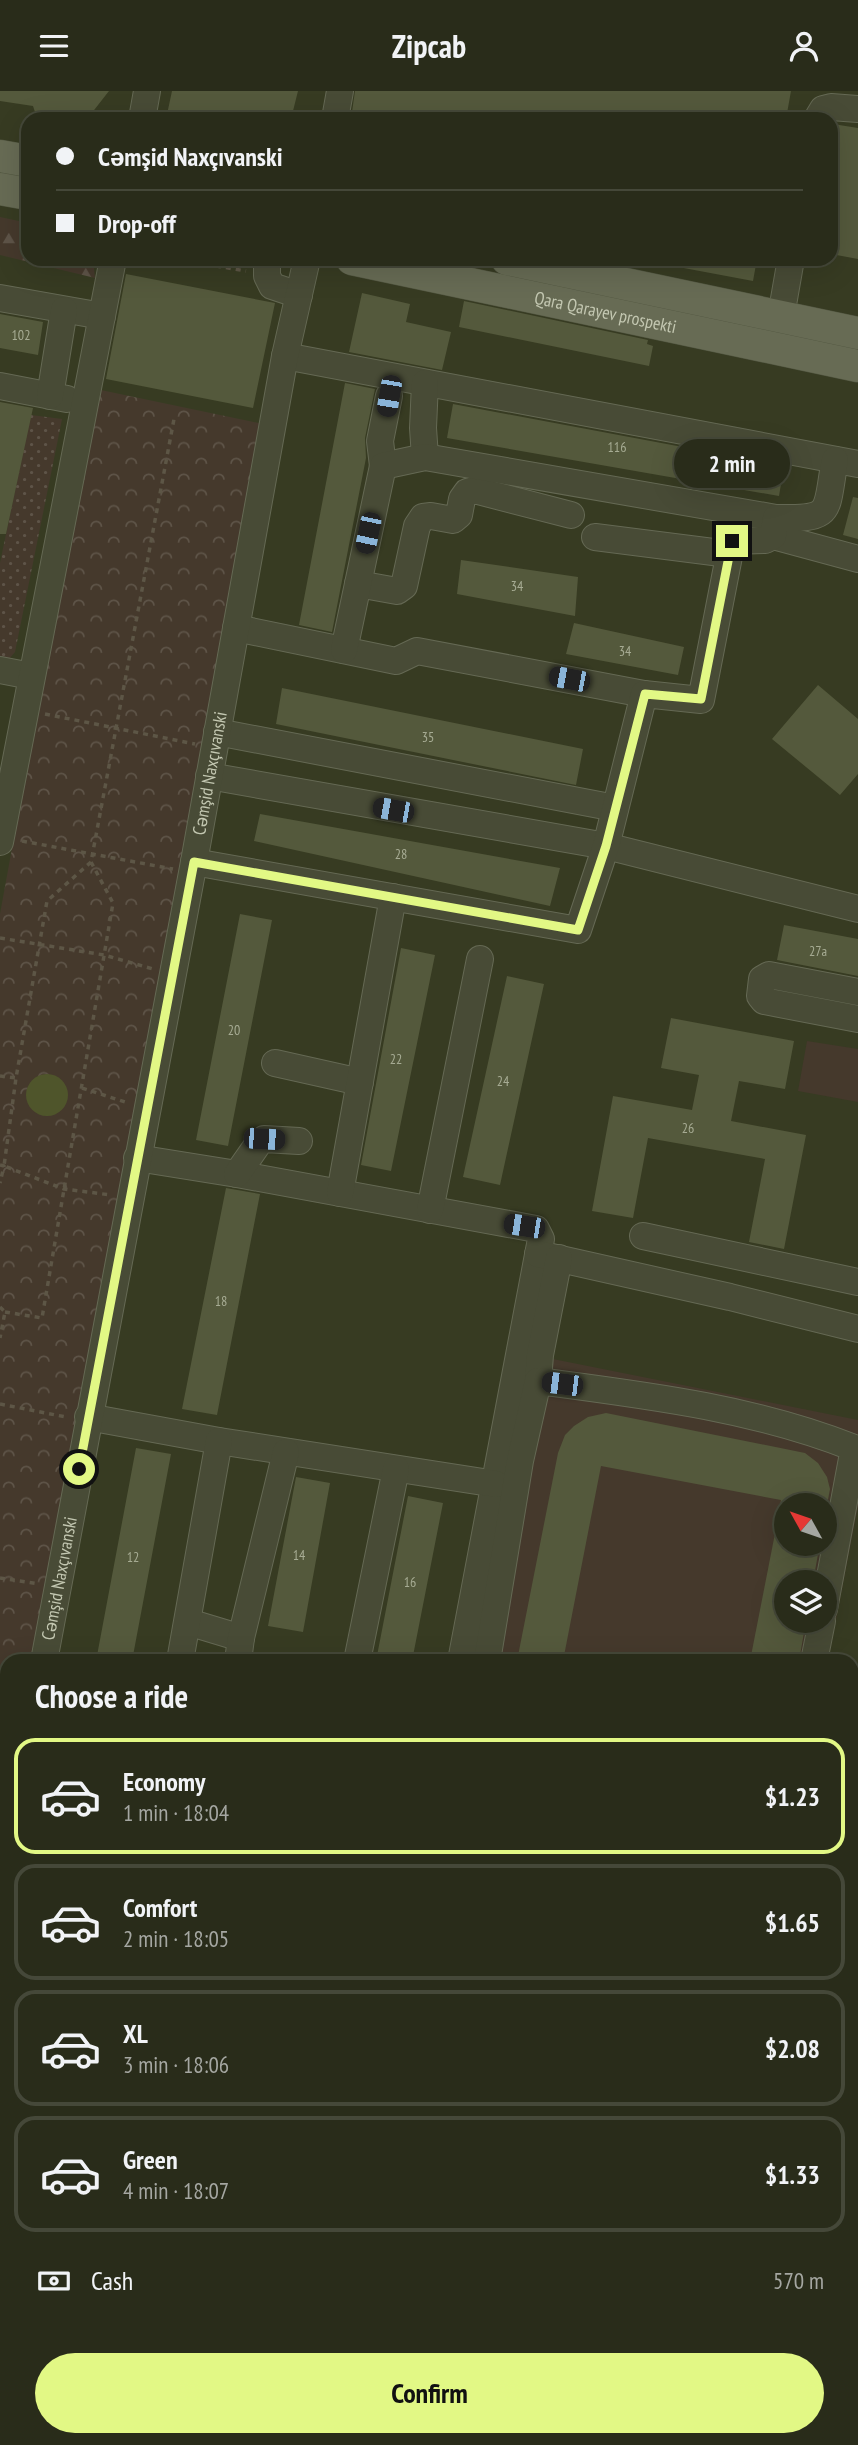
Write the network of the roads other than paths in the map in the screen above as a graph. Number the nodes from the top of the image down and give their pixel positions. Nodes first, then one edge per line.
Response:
1 (147, 91) edge
2 (340, 91) edge
3 (858, 109) edge
4 (143, 112) edge
5 (336, 112) edge
6 (821, 112) edge
7 (0, 156) edge
8 (21, 160) edge
9 (0, 189) edge
10 (21, 193) edge
11 (112, 266) edge
12 (258, 266) edge
13 (305, 266) edge
14 (385, 266) edge
15 (540, 266) edge
16 (790, 266) edge
17 (299, 295) junction
18 (0, 298) edge
19 (64, 310) junction
20 (102, 316) junction
21 (781, 316) junction
22 (858, 333) edge
23 (285, 356) junction
24 (858, 366) edge
25 (425, 383) junction
26 (0, 386) edge
27 (50, 396) junction
28 (389, 396) dead end
29 (85, 403) junction
30 (425, 457) junction
31 (846, 462) edge
32 (383, 466) junction
33 (571, 515) dead end
34 (775, 527) junction
35 (595, 537) dead end
36 (729, 554) junction
37 (858, 559) edge
38 (358, 584) junction
39 (236, 628) junction
40 (344, 650) junction
41 (0, 670) edge
42 (32, 676) junction
43 (645, 694) junction
44 (216, 740) junction
45 (209, 776) junction
46 (615, 808) junction
47 (0, 840) edge
48 (606, 846) junction
49 (193, 867) junction
50 (393, 897) junction
51 (858, 909) edge
52 (480, 959) dead end
53 (858, 992) edge
54 (858, 1019) edge
55 (275, 1063) dead end
56 (360, 1082) junction
57 (299, 1141) dead end
58 (137, 1158) junction
59 (237, 1174) junction
60 (341, 1192) junction
61 (430, 1210) junction
62 (643, 1236) dead end
63 (548, 1256) junction
64 (858, 1282) edge
65 (858, 1329) edge
66 (538, 1381) junction
67 (88, 1419) junction
68 (219, 1441) junction
69 (856, 1441) edge
70 (286, 1452) junction
71 (396, 1469) junction
72 (496, 1484) junction
73 (831, 1570) edge
74 (188, 1622) junction
75 (820, 1633) edge
76 (239, 1650) edge
77 (45, 1654) edge
78 (181, 1654) edge
79 (358, 1654) edge
80 (462, 1654) edge
81 (488, 1654) edge
82 (815, 1654) edge

1 - 4 street
2 - 5 street
3 - 6 street
7 - 8 main road
9 - 10 main road
11 - 20 street
12 - 17 street
13 - 17 street, Cəmşid Naxçıvanski
14 - 24 main road, Qara Qarayev prospekti
15 - 21 main road, Qara Qarayev prospekti
16 - 21 street
17 - 23 street, Cəmşid Naxçıvanski
18 - 19 street
19 - 20 street
19 - 27 street
20 - 29 street
21 - 22 main road, Qara Qarayev prospekti
23 - 25 street
23 - 39 street, Cəmşid Naxçıvanski
25 - 30 street
25 - 31 street
26 - 27 street
27 - 29 street
28 - 32 street
29 - 42 street
30 - 32 street
30 - 34 street
31 - 34 street
32 - 38 street
33 - 38 street
34 - 36 street
34 - 37 street
35 - 36 street
36 - 43 street
38 - 40 street
39 - 40 street
39 - 44 street, Cəmşid Naxçıvanski
40 - 43 street
41 - 42 street
42 - 47 street
43 - 46 street
44 - 45 street, Cəmşid Naxçıvanski
44 - 46 street
45 - 48 street
45 - 49 street, Cəmşid Naxçıvanski
46 - 48 street
48 - 50 street
48 - 51 street
49 - 50 street
49 - 58 street, Cəmşid Naxçıvanski
50 - 56 street
52 - 61 street
53 - 54 street
55 - 56 street
56 - 60 street
57 - 59 street
58 - 59 street
58 - 67 street, Cəmşid Naxçıvanski
59 - 60 street
60 - 61 street
61 - 63 street
62 - 64 street
63 - 65 street
63 - 66 street
63 - 72 street
66 - 69 street
66 - 81 street
67 - 68 street
67 - 77 street, Cəmşid Naxçıvanski
68 - 70 street
68 - 74 street
69 - 73 street
70 - 71 street
70 - 76 street
71 - 72 street
71 - 79 street
72 - 80 street
74 - 76 street
74 - 78 street
75 - 82 street

